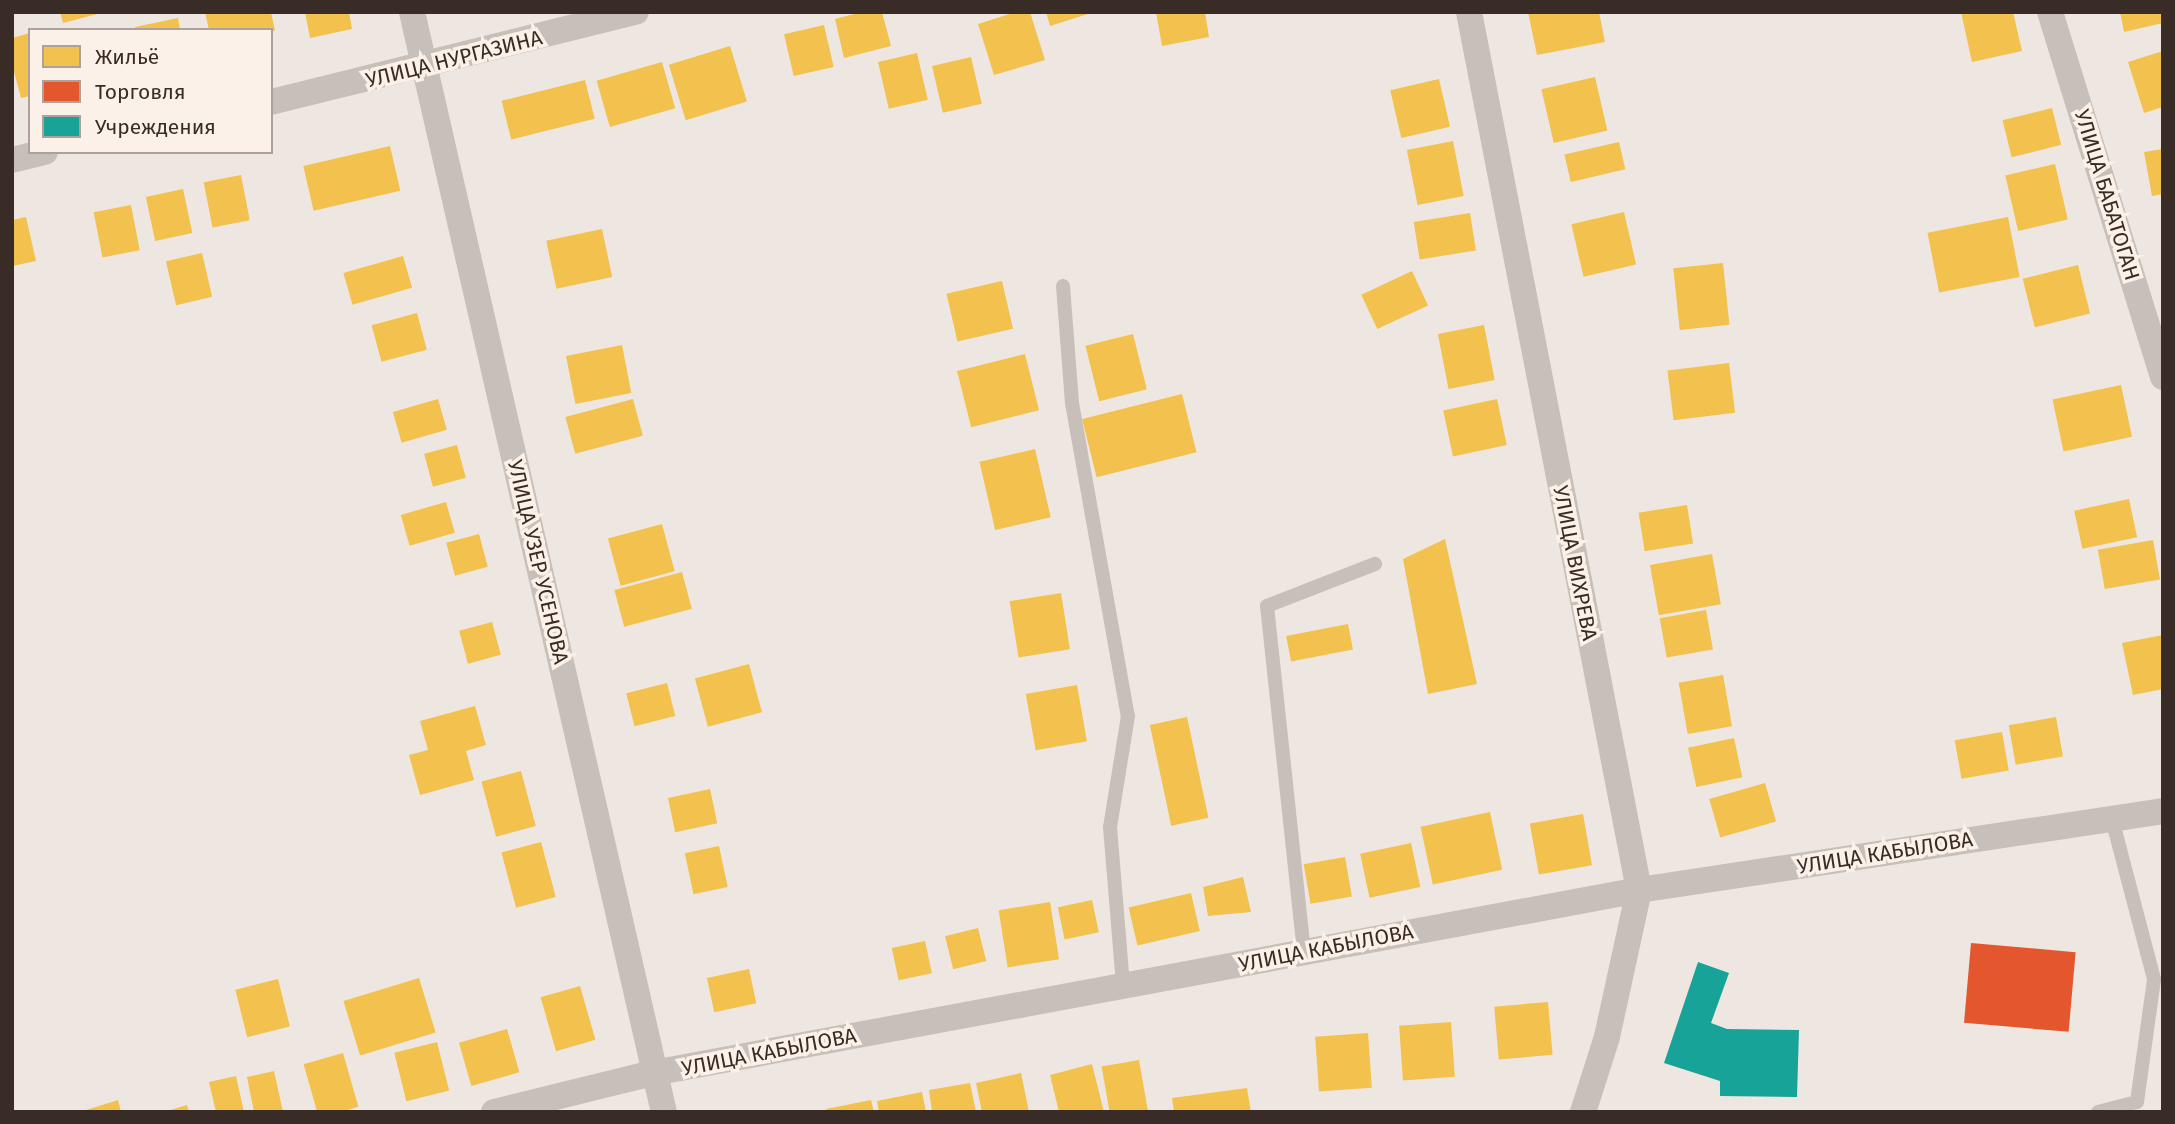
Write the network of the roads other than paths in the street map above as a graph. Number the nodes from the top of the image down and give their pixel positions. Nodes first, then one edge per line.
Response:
1 (412, 12) edge
2 (636, 12) edge
3 (1469, 12) edge
4 (2050, 12) edge
5 (426, 67) junction
6 (273, 102) edge
7 (37, 154) edge
8 (12, 160) edge
9 (1063, 286) dead end
10 (2163, 377) edge
11 (1375, 564) dead end
12 (2163, 811) edge
13 (2112, 819) junction
14 (1639, 890) junction
15 (1304, 952) junction
16 (1123, 986) junction
17 (653, 1073) junction
18 (494, 1112) edge
19 (664, 1112) edge
20 (1583, 1112) edge
21 (2098, 1112) edge

1 - 5 street, УЛИЦА УЗЕР УСЕНОВА
2 - 5 street, УЛИЦА НУРГАЗИНА
3 - 14 street, УЛИЦА ВИХРЕВА
4 - 10 street, УЛИЦА БАБАТОГАН
5 - 6 street, УЛИЦА НУРГАЗИНА
5 - 17 street, УЛИЦА УЗЕР УСЕНОВА
7 - 8 street
9 - 16 lane
11 - 15 lane
12 - 13 street, УЛИЦА КАБЫЛОВА
13 - 14 street, УЛИЦА КАБЫЛОВА
13 - 21 lane
14 - 15 street, УЛИЦА КАБЫЛОВА
14 - 20 street, УЛИЦА ВИХРЕВА
15 - 16 street, УЛИЦА КАБЫЛОВА
16 - 17 street, УЛИЦА КАБЫЛОВА
17 - 18 street, УЛИЦА КАБЫЛОВА
17 - 19 street, УЛИЦА УЗЕР УСЕНОВА

